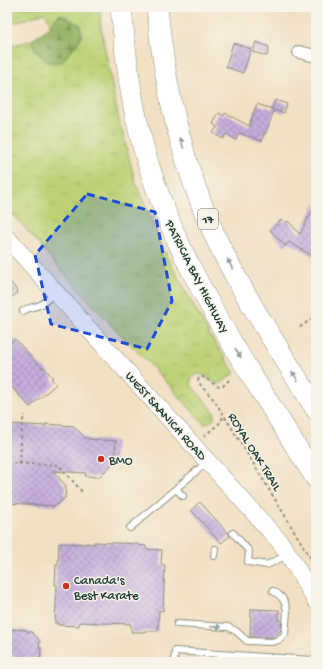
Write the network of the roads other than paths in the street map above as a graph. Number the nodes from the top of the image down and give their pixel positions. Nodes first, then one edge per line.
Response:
1 (110, 7) edge
2 (121, 7) edge
3 (157, 7) edge
4 (299, 52) dead end
5 (316, 56) edge
6 (163, 206) junction
7 (7, 238) edge
8 (55, 292) junction
9 (23, 310) dead end
10 (316, 409) edge
11 (208, 461) junction
12 (316, 478) edge
13 (176, 489) junction
14 (183, 496) dead end
15 (130, 528) dead end
16 (233, 533) dead end
17 (289, 555) junction
18 (273, 591) dead end
19 (316, 601) edge
20 (177, 624) dead end
21 (316, 659) edge
22 (174, 662) edge

1 - 6 highway
2 - 6 highway, PATRICIA BAY HIGHWAY
10 -> 3 highway, 17
4 - 5 street
6 -> 12 highway, PATRICIA BAY HIGHWAY
7 - 8 main road, WEST SAANICH ROAD
8 - 9 lane
8 - 11 main road, WEST SAANICH ROAD
11 - 13 lane
11 - 17 main road, WEST SAANICH ROAD
13 - 14 lane
13 - 15 lane
16 - 17 lane
17 - 19 main road, WEST SAANICH ROAD
20 -> 18 lane
21 - 22 lane

